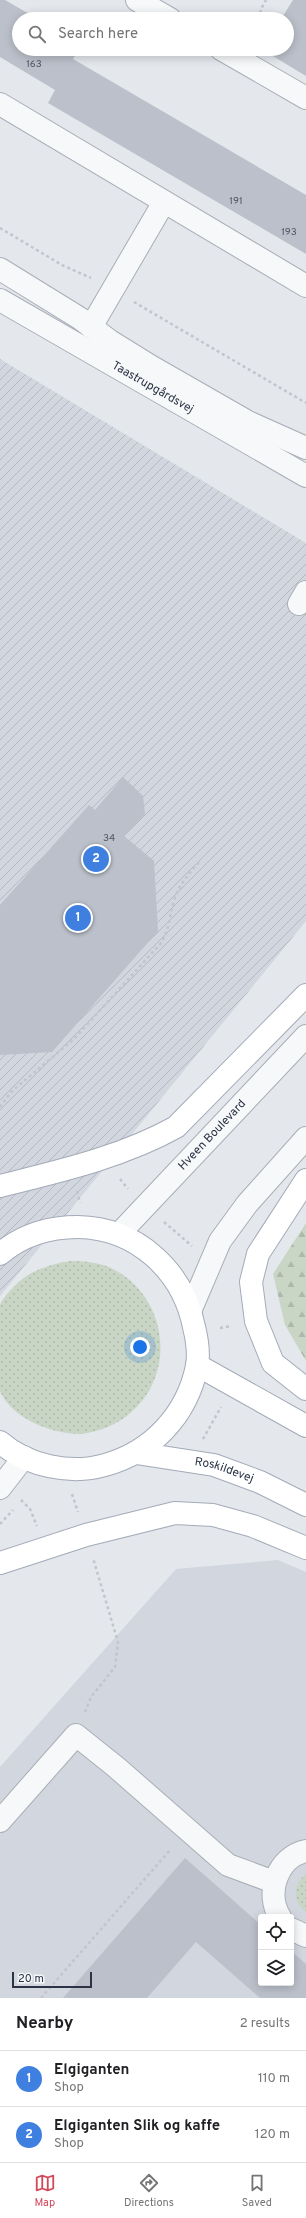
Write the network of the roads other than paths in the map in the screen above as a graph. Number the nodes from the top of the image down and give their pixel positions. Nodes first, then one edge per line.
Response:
1 (137, 0) edge
2 (158, 12) edge
3 (233, 56) edge
4 (306, 98) edge
5 (0, 104) edge
6 (164, 202) junction
7 (0, 269) edge
8 (306, 286) edge
9 (0, 300) edge
10 (91, 327) junction
11 (306, 448) edge
12 (306, 476) edge
13 (306, 995) edge
14 (306, 1036) edge
15 (306, 1138) edge
16 (306, 1180) edge
17 (0, 1186) edge
18 (119, 1234) junction
19 (3, 1248) edge
20 (191, 1309) junction
21 (197, 1365) junction
22 (306, 1389) edge
23 (306, 1426) edge
24 (0, 1442) edge
25 (136, 1453) junction
26 (24, 1457) junction
27 (1, 1487) edge
28 (306, 1505) edge
29 (306, 1548) edge
30 (0, 1563) edge
31 (0, 1821) edge
32 (306, 1851) edge
33 (274, 1882) junction
34 (278, 1914) edge
35 (294, 1930) edge
36 (306, 1936) edge

1 - 2 street
3 - 4 street
5 - 6 street
6 - 8 street
6 - 10 street
7 - 10 street, Taastrupgårdsvej
9 - 12 street, Taastrupgårdsvej
10 - 11 street, Taastrupgårdsvej
13 - 17 main road
14 - 18 street, Hveen Boulevard
15 - 20 street
16 - 22 main road
18 - 19 main road
18 - 20 main road
20 - 21 main road
21 - 23 main road
21 - 25 main road
24 - 26 main road
25 - 26 main road
25 - 28 main road, Roskildevej
26 - 27 street
29 - 30 main road
31 - 33 street
32 - 33 street
33 - 34 street
35 - 36 street

